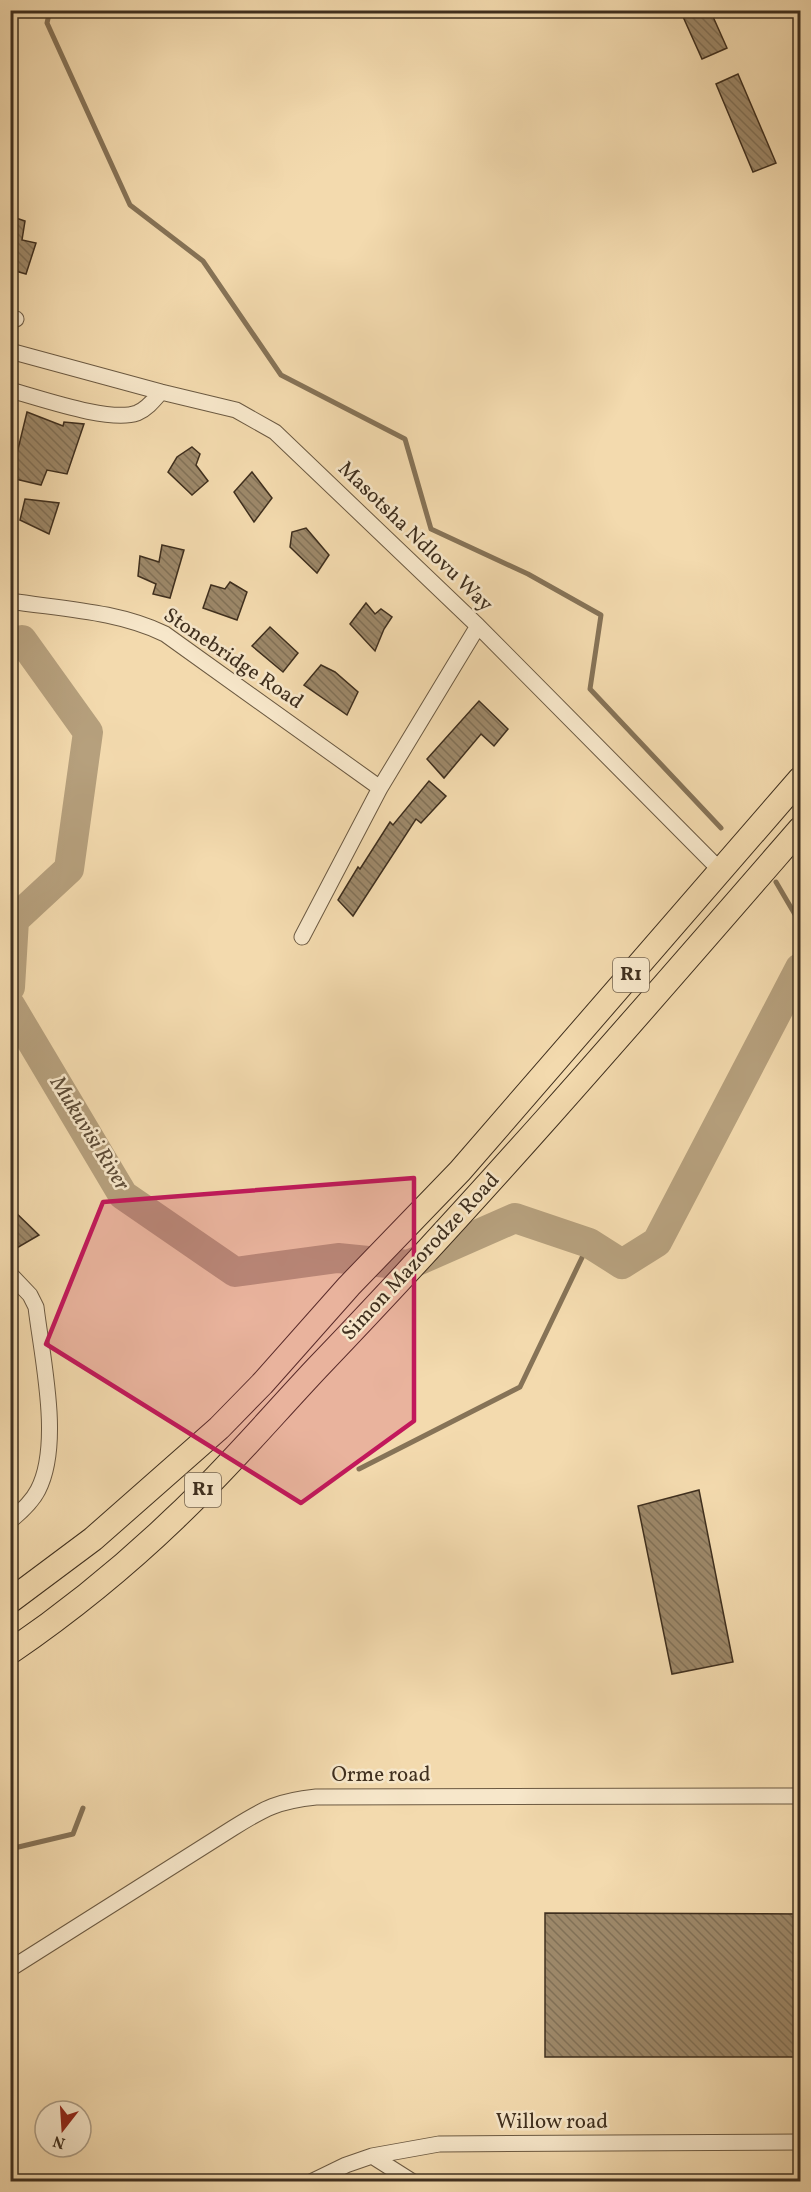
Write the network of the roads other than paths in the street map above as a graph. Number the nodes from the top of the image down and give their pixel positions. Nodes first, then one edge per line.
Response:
1 (10, 351) edge
2 (10, 390) edge
3 (161, 392) junction
4 (10, 601) edge
5 (478, 626) junction
6 (801, 779) edge
7 (380, 788) junction
8 (801, 829) edge
9 (721, 871) junction
10 (302, 937) dead end
11 (10, 1274) edge
12 (10, 1521) edge
13 (10, 1600) edge
14 (10, 1652) edge
15 (801, 1796) edge
16 (10, 1969) edge
17 (801, 2142) edge
18 (372, 2156) junction
19 (311, 2181) edge
20 (413, 2181) edge

1 - 3 street, Masotsha Ndlovu Way
2 - 3 street
3 - 5 street, Masotsha Ndlovu Way
4 - 7 street, Stonebridge Road
5 - 7 street
5 - 9 street, Masotsha Ndlovu Way
6 - 9 highway, Simon Mazorodze Road / R1
7 - 10 street
8 - 14 highway, Simon Mazorodze Road / R1
9 - 13 highway, Simon Mazorodze Road / R1
11 - 12 street
15 - 16 street, Orme road
17 - 18 street, Willow road
18 - 19 street, Willow road
18 - 20 street

